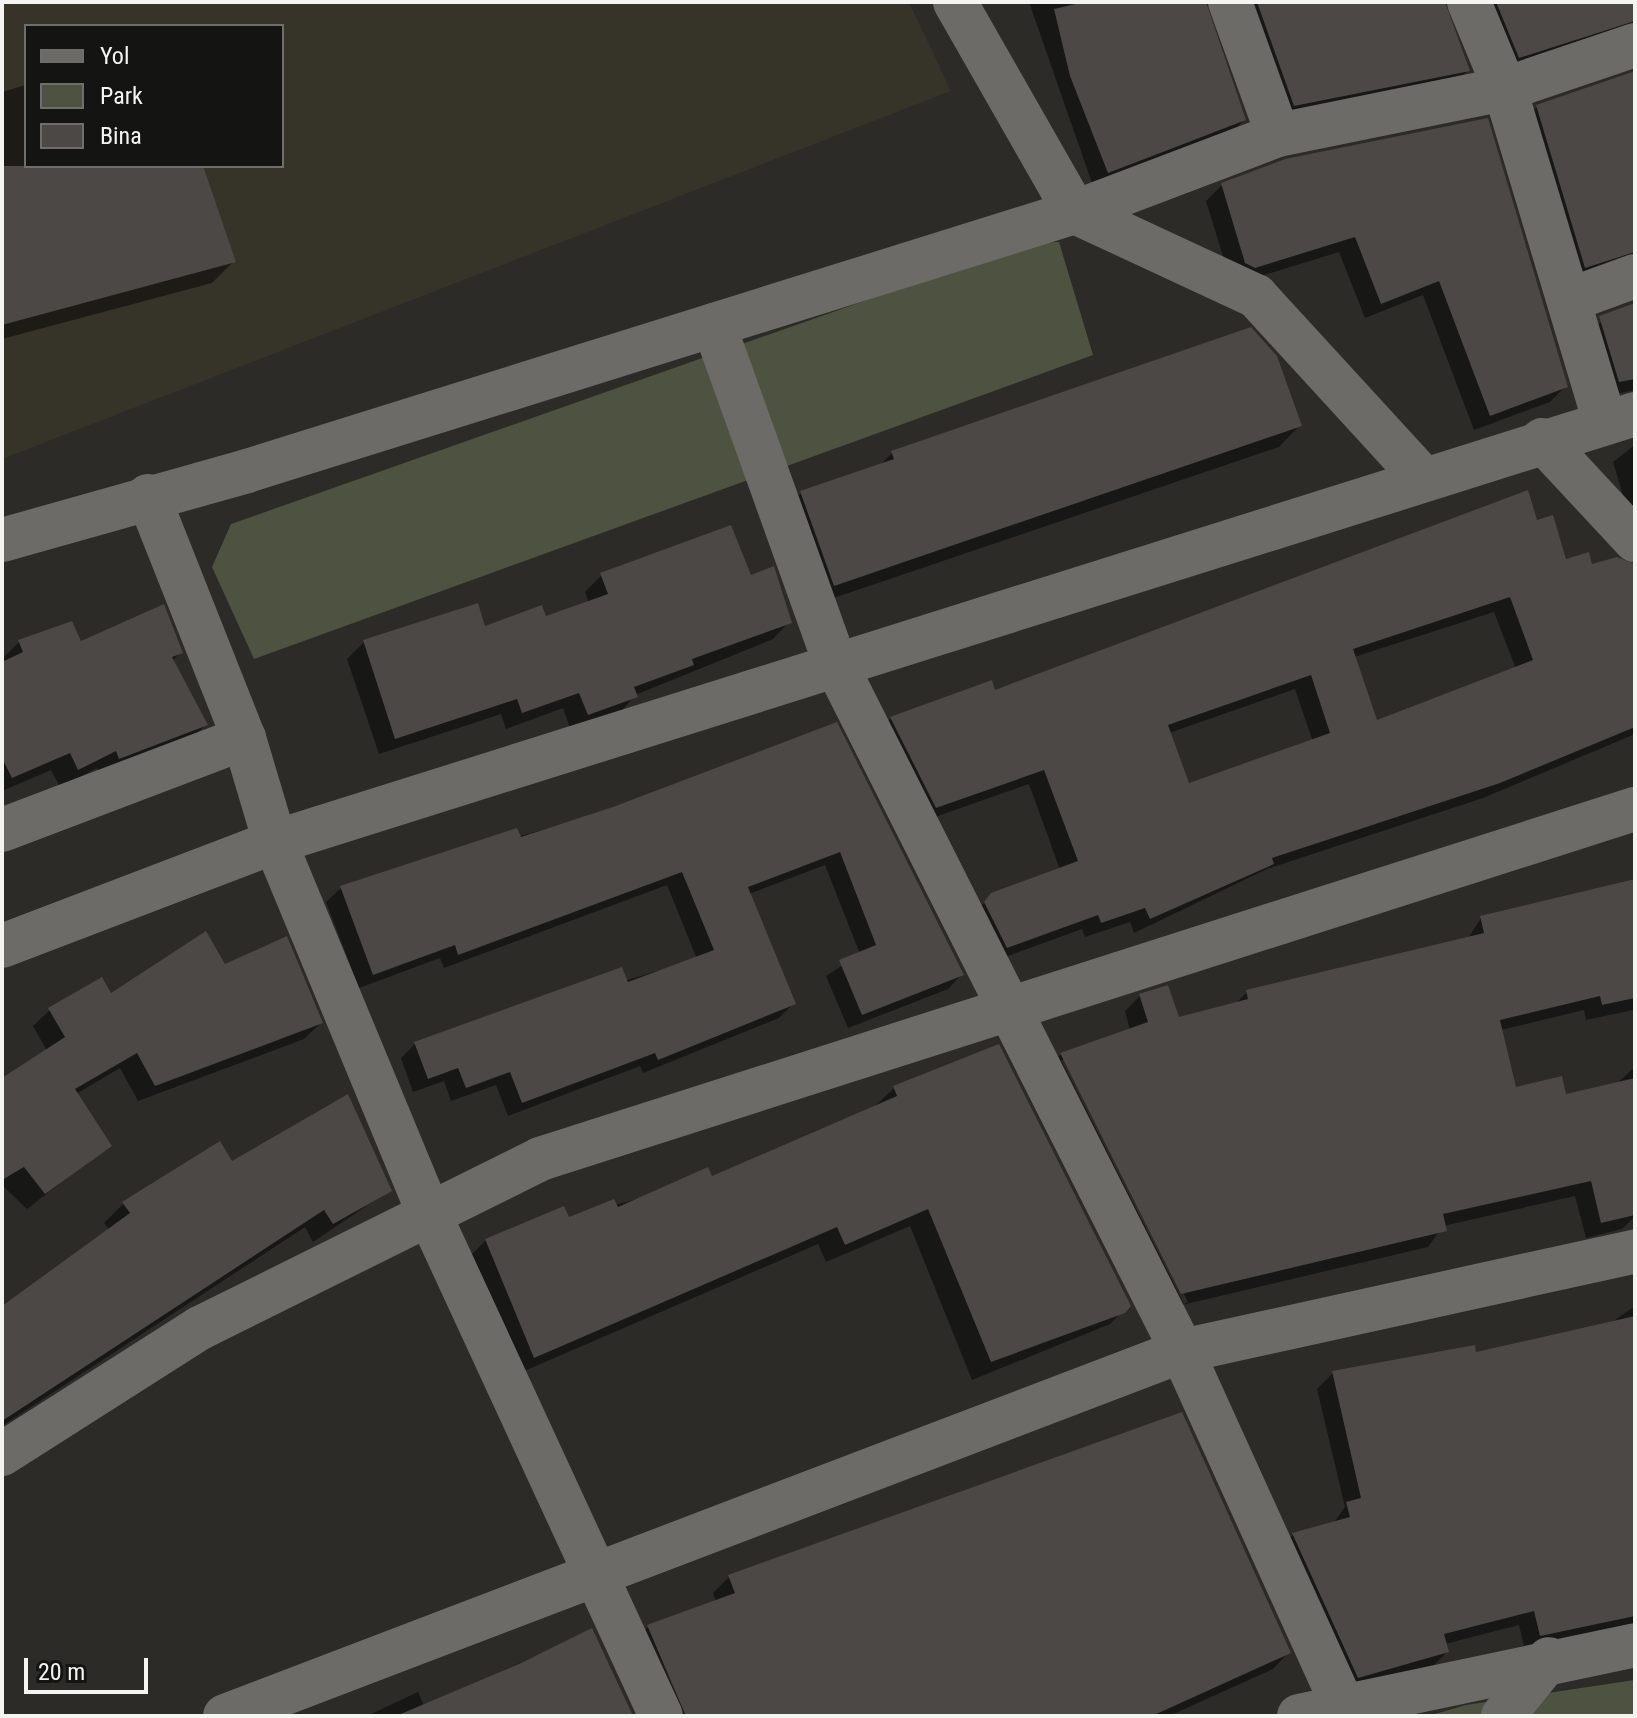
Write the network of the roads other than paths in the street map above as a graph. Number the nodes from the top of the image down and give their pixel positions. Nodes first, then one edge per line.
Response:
1 (955, 2) edge
2 (1230, 2) edge
3 (1469, 2) edge
4 (1635, 45) edge
5 (1505, 89) junction
6 (1278, 135) junction
7 (1075, 212) junction
8 (1635, 276) edge
9 (1572, 299) junction
10 (714, 325) junction
11 (1620, 418) edge
12 (1542, 440) junction
13 (1421, 476) junction
14 (148, 496) junction
15 (2, 540) edge
16 (1635, 540) edge
17 (836, 665) junction
18 (244, 738) junction
19 (1635, 809) edge
20 (2, 830) edge
21 (275, 842) junction
22 (2, 946) edge
23 (1011, 1003) junction
24 (427, 1209) junction
25 (1635, 1251) edge
26 (1182, 1351) junction
27 (2, 1454) edge
28 (600, 1573) junction
29 (1635, 1645) edge
30 (1549, 1659) junction
31 (1341, 1702) junction
32 (225, 1716) edge
33 (661, 1716) edge
34 (1299, 1716) edge
35 (1503, 1716) edge

1 - 7 street
2 - 6 street
3 - 5 street
4 - 5 street
5 - 6 street
5 - 9 street
6 - 7 street
7 - 10 street
7 - 13 street
8 - 9 street
9 - 11 street
10 - 14 street
10 - 17 street
11 - 12 street
12 - 13 street
12 - 16 street
13 - 17 street
14 - 15 street
14 - 18 street
17 - 21 street
17 - 23 street
18 - 20 street
18 - 21 street
19 - 23 street
21 - 22 street
21 - 24 street
23 - 24 street
23 - 26 street
24 - 27 street
24 - 28 street
25 - 26 street
26 - 28 street
26 - 31 street
28 - 32 street
28 - 33 street
29 - 30 street
30 - 31 street
30 - 35 street
31 - 34 street

